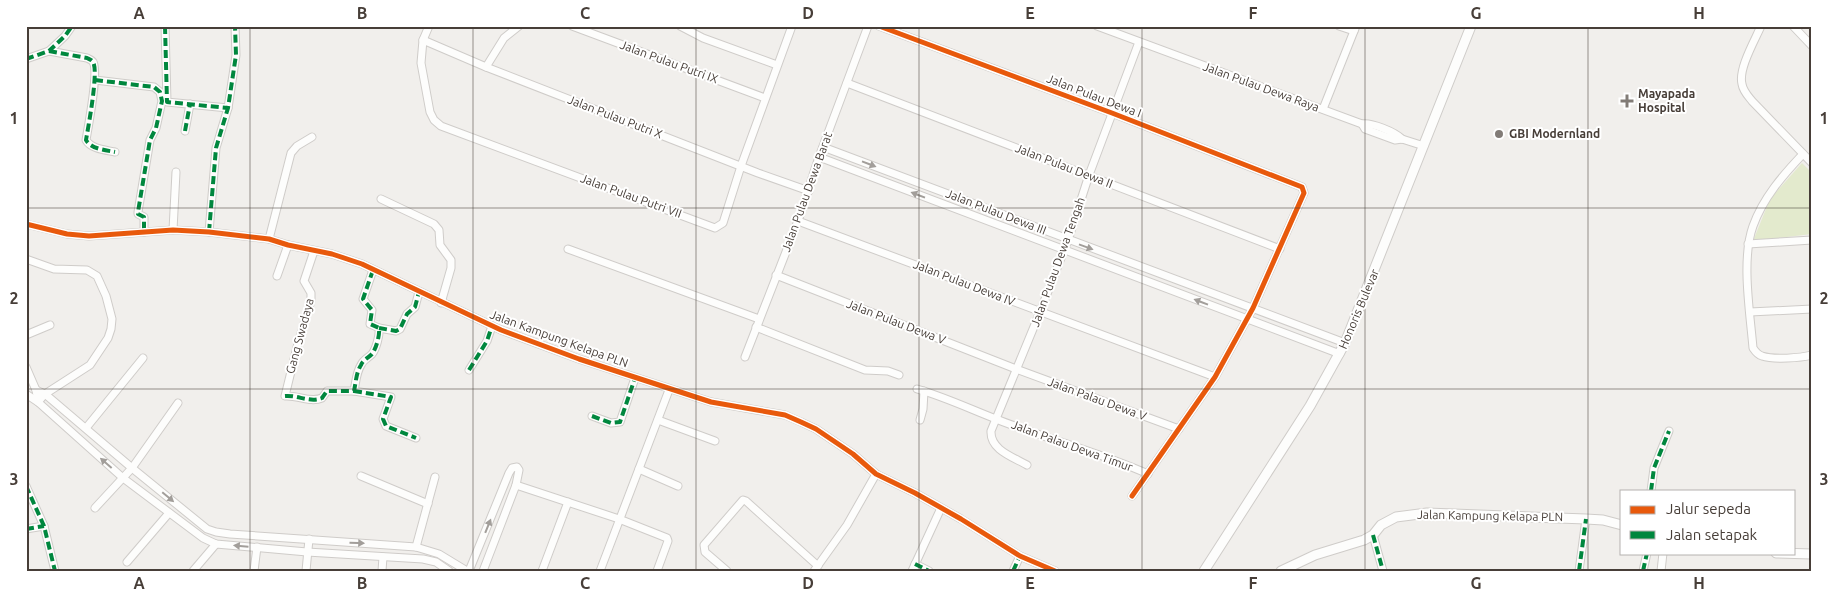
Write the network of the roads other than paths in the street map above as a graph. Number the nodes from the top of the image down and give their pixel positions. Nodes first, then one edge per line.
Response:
1 (72, 26) edge
2 (165, 26) edge
3 (235, 26) edge
4 (429, 26) edge
5 (519, 26) edge
6 (572, 26) edge
7 (680, 26) edge
8 (792, 26) edge
9 (868, 26) edge
10 (879, 26) edge
11 (1096, 26) edge
12 (1339, 26) edge
13 (1471, 26) edge
14 (1761, 26) edge
15 (1793, 26) edge
16 (1355, 29) edge
17 (423, 40) junction
18 (1139, 42) junction
19 (1812, 46) edge
20 (49, 51) junction
21 (26, 58) edge
22 (777, 65) junction
23 (486, 67) junction
24 (95, 80) junction
25 (846, 84) junction
26 (765, 98) junction
27 (164, 101) junction
28 (190, 104) junction
29 (228, 108) junction
30 (1323, 110) junction
31 (1112, 113) junction
32 (185, 131) dead end
33 (312, 136) dead end
34 (823, 146) junction
35 (1424, 146) junction
36 (115, 152) dead end
37 (1803, 154) junction
38 (819, 157) junction
39 (1812, 163) edge
40 (741, 166) junction
41 (176, 172) dead end
42 (1089, 175) junction
43 (808, 191) junction
44 (381, 199) dead end
45 (798, 220) junction
46 (26, 224) edge
47 (173, 230) junction
48 (144, 232) junction
49 (209, 232) junction
50 (269, 239) junction
51 (1068, 240) junction
52 (1812, 240) edge
53 (1748, 244) junction
54 (288, 245) junction
55 (568, 249) dead end
56 (1280, 249) junction
57 (1063, 250) junction
58 (314, 251) junction
59 (26, 259) edge
60 (374, 270) junction
61 (776, 275) junction
62 (277, 276) dead end
63 (419, 292) junction
64 (441, 303) junction
65 (1253, 308) junction
66 (1812, 310) edge
67 (1040, 312) junction
68 (1750, 312) junction
69 (760, 319) junction
70 (1247, 320) junction
71 (50, 325) dead end
72 (492, 326) junction
73 (756, 327) junction
74 (379, 328) junction
75 (26, 335) edge
76 (1346, 343) junction
77 (1340, 354) junction
78 (1812, 356) edge
79 (745, 357) dead end
80 (143, 358) dead end
81 (27, 369) edge
82 (1016, 369) junction
83 (469, 370) dead end
84 (898, 375) dead end
85 (635, 378) junction
86 (1215, 378) junction
87 (36, 390) junction
88 (669, 390) junction
89 (354, 391) junction
90 (26, 394) edge
91 (45, 394) junction
92 (38, 402) junction
93 (178, 403) dead end
94 (592, 416) dead end
95 (996, 419) junction
96 (658, 420) junction
97 (920, 420) dead end
98 (86, 428) junction
99 (1179, 429) junction
100 (1668, 432) dead end
101 (416, 438) dead end
102 (714, 441) dead end
103 (1027, 465) dead end
104 (132, 468) junction
105 (639, 469) junction
106 (876, 474) junction
107 (1148, 474) junction
108 (362, 476) dead end
109 (123, 478) junction
110 (436, 478) dead end
111 (516, 485) junction
112 (26, 486) edge
113 (678, 486) dead end
114 (1651, 490) edge
115 (1132, 496) dead end
116 (568, 502) junction
117 (428, 504) junction
118 (95, 508) dead end
119 (940, 508) junction
120 (169, 513) junction
121 (619, 519) junction
122 (1586, 519) junction
123 (1620, 524) edge
124 (44, 526) junction
125 (26, 529) edge
126 (1373, 535) junction
127 (309, 539) junction
128 (216, 544) junction
129 (257, 547) junction
130 (416, 547) junction
131 (307, 552) junction
132 (1647, 554) edge
133 (1663, 554) edge
134 (1796, 554) edge
135 (1812, 554) edge
136 (1020, 556) junction
137 (383, 557) junction
138 (126, 562) dead end
139 (816, 568) edge
140 (913, 568) edge
141 (55, 571) edge
142 (193, 571) edge
143 (254, 571) edge
144 (306, 571) edge
145 (382, 571) edge
146 (449, 571) edge
147 (468, 571) edge
148 (482, 571) edge
149 (542, 571) edge
150 (600, 571) edge
151 (657, 571) edge
152 (726, 571) edge
153 (929, 571) edge
154 (1014, 571) edge
155 (1055, 571) edge
156 (1204, 571) edge
157 (1281, 571) edge
158 (1383, 571) edge
159 (1578, 571) edge
160 (1642, 571) edge
161 (1661, 571) edge

1 - 20 street
2 - 27 street
3 - 29 street
4 - 17 street, Jalan Pulau Putri VII
5 - 23 street
6 - 26 street, Jalan Pulau Putri IX
7 - 22 street
8 - 22 street, Jalan Pulau Putri VII
9 - 25 street, Jalan Pulau Dewa Barat
10 - 31 street, Jalan Pulau Dewa I
11 - 18 street, Jalan Pulau Dewa Raya
12 - 16 street
13 - 35 street, Honoris Bulevar
14 - 37 street
15 - 19 street
16 - 30 street
17 - 23 street, Jalan Pulau Putri X
17 - 40 street, Jalan Pulau Putri VII
18 - 30 street, Jalan Pulau Dewa Raya
18 - 31 street, Jalan Pulau Dewa Tengah
20 - 21 street
20 - 24 street
22 - 26 street, Jalan Pulau Putri VII
23 - 40 street, Jalan Pulau Putri X
24 - 27 street
24 - 36 street
25 - 34 street, Jalan Pulau Dewa Barat
25 - 42 street, Jalan Pulau Dewa II
26 - 40 street, Jalan Pulau Putri VII
27 - 28 street
27 - 48 street
28 - 29 street
28 - 32 street
29 - 49 street
30 - 35 street, Jalan Pulau Dewa Raya
31 - 42 street, Jalan Pulau Dewa Tengah
31 - 56 street, Jalan Pulau Dewa I
33 - 50 street
34 - 38 street, Jalan Pulau Dewa Barat
34 -> 51 street, Jalan Pulau Dewa III
35 - 76 street, Honoris Bulevar
37 - 39 street
37 - 53 street
38 - 43 street, Jalan Pulau Dewa Barat
57 -> 38 street, Jalan Pulau Dewa III
40 - 43 street, Jalan Pulau Putri X
41 - 47 street
42 - 51 street, Jalan Pulau Dewa Tengah
42 - 56 street, Jalan Pulau Dewa II
43 - 45 street, Jalan Pulau Dewa Barat
44 - 64 street
45 - 61 street, Jalan Pulau Dewa Barat
45 - 67 street, Jalan Pulau Dewa IV
46 - 48 street, Jalan Kampung Kelapa PLN
47 - 48 street, Jalan Kampung Kelapa PLN
47 - 49 street, Jalan Kampung Kelapa PLN
49 - 50 street, Jalan Kampung Kelapa PLN
50 - 54 street, Jalan Kampung Kelapa PLN
51 - 57 street, Jalan Pulau Dewa Tengah
51 -> 65 street, Jalan Pulau Dewa III
52 - 53 street
53 - 68 street
54 - 58 street, Jalan Kampung Kelapa PLN
54 - 62 street
55 - 69 street
56 - 65 street
57 - 67 street, Jalan Pulau Dewa Tengah
70 -> 57 street, Jalan Pulau Dewa III
58 - 60 street, Jalan Kampung Kelapa PLN
58 - 89 street, Gang Swadaya
59 - 91 street
60 - 63 street, Jalan Kampung Kelapa PLN
60 - 74 street
61 - 69 street, Jalan Pulau Dewa Barat
61 - 82 street, Jalan Pulau Dewa V
63 - 64 street, Jalan Kampung Kelapa PLN
63 - 74 street
64 - 72 street, Jalan Kampung Kelapa PLN
65 - 70 street
65 - 76 street, Jalan Pulau Dewa III
66 - 68 street
67 - 82 street, Jalan Pulau Dewa Tengah
67 - 86 street, Jalan Pulau Dewa IV
68 - 78 street
69 - 73 street, Jalan Pulau Dewa Barat
70 - 77 street, Jalan Pulau Dewa III
70 - 86 street
71 - 75 street
72 - 83 street
72 - 85 street, Jalan Kampung Kelapa PLN
73 - 79 street, Jalan Pulau Dewa Barat
73 - 84 street
74 - 89 street
76 - 77 street, Honoris Bulevar
77 - 156 street, Honoris Bulevar
80 - 98 street
81 - 87 street
82 - 95 street, Jalan Pulau Dewa Tengah
82 - 99 street, Jalan Palau Dewa V
85 - 88 street, Jalan Kampung Kelapa PLN
85 - 94 street
86 - 99 street
87 - 91 street
87 - 92 street
88 - 96 street
88 - 106 street, Jalan Kampung Kelapa PLN
89 - 101 street
90 - 92 street
91 - 92 street
91 - 98 street
109 -> 92 street
93 - 104 street
95 - 97 street, Jalan Palau Dewa Timur
95 - 103 street, Jalan Pulau Dewa Tengah
95 - 107 street, Jalan Palau Dewa Timur
96 - 102 street
96 - 105 street
98 - 104 street
99 - 107 street
100 - 114 street
104 - 109 street
104 -> 127 street
105 - 113 street
105 - 121 street
106 - 119 street, Jalan Kampung Kelapa PLN
106 - 139 street
107 - 115 street
108 - 117 street
109 - 118 street
109 - 120 street
110 - 117 street
111 - 116 street
147 -> 111 street
111 - 148 street
112 - 124 street
116 - 121 street
116 - 149 street
117 - 130 street
119 - 136 street, Jalan Kampung Kelapa PLN
119 - 140 street
120 - 128 street
120 - 138 street
121 - 150 street
121 - 151 street
122 - 123 street, Jalan Kampung Kelapa PLN
122 - 126 street, Jalan Kampung Kelapa PLN
122 - 159 street
124 - 125 street
124 - 141 street
126 - 157 street, Jalan Kampung Kelapa PLN
126 - 158 street
127 -> 130 street
127 - 131 street
129 -> 128 street
128 - 142 street
129 - 131 street
129 - 143 street
130 - 147 street
131 - 137 street
131 - 144 street
132 - 160 street
133 - 161 street
134 - 135 street
136 - 154 street
136 - 155 street, Jalan Kampung Kelapa PLN
137 - 145 street
137 - 146 street
139 - 152 street
140 - 153 street

